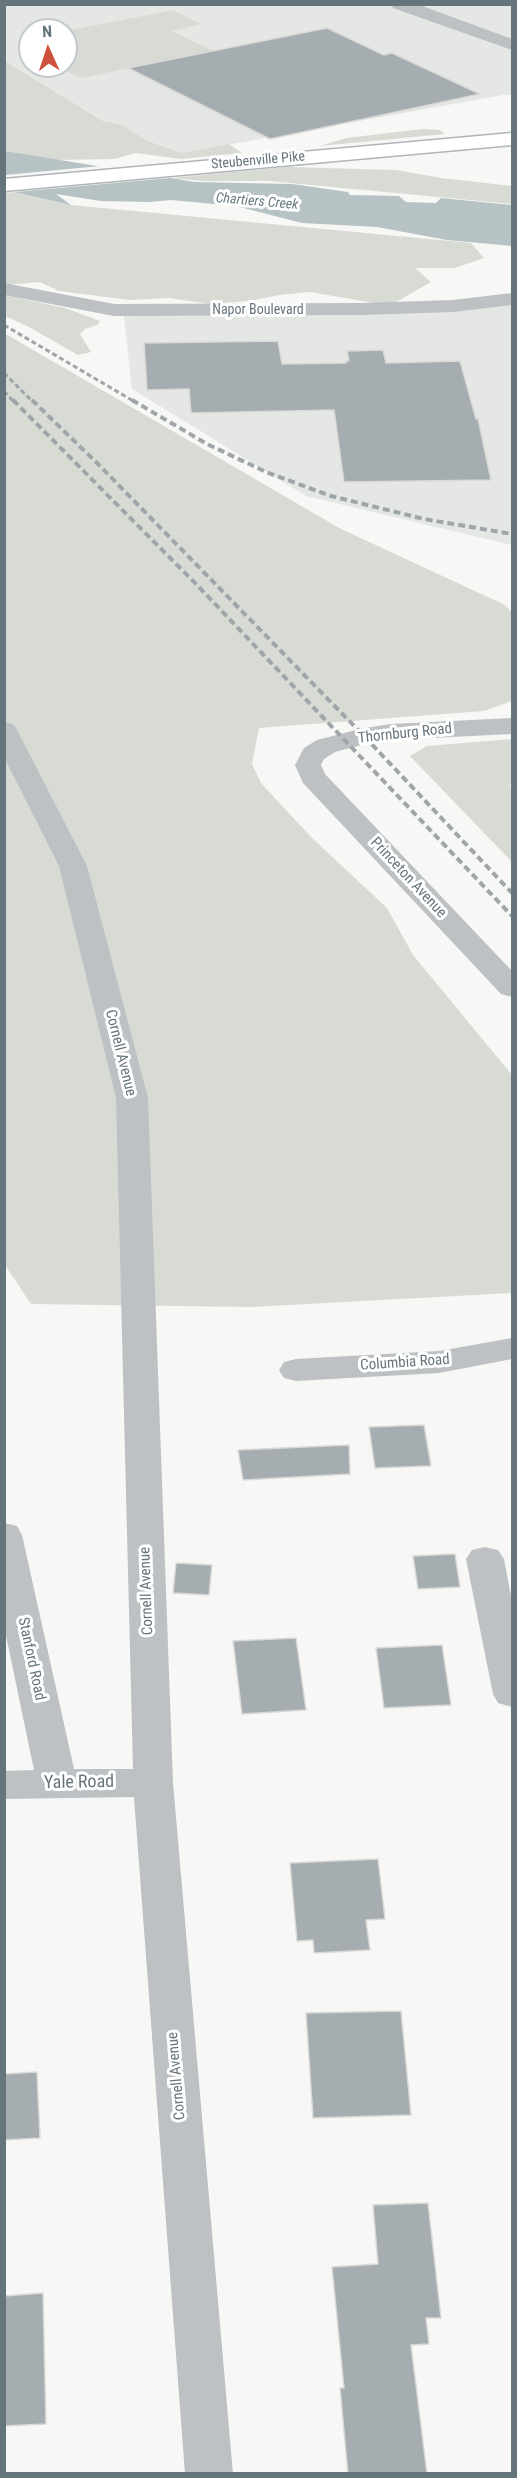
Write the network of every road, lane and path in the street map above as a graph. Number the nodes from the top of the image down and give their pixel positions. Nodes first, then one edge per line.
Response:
1 (399, 4) edge
2 (513, 45) edge
3 (513, 139) edge
4 (4, 185) edge
5 (4, 289) edge
6 (513, 299) edge
7 (513, 726) edge
8 (4, 730) edge
9 (308, 765) joint
10 (513, 988) edge
11 (513, 1349) edge
12 (296, 1370) dead end
13 (4, 1535) edge
14 (485, 1559) dead end
15 (513, 1694) edge
16 (57, 1783) junction
17 (153, 1783) junction
18 (4, 1785) edge
19 (209, 2474) edge

1 - 2 street
3 - 4 main road, Steubenville Pike
5 - 6 street, Napor Boulevard
7 - 9 street, Thornburg Road
8 - 17 street, Cornell Avenue
9 - 10 street, Princeton Avenue
11 - 12 street, Columbia Road
13 - 16 street, Stanford Road
14 - 15 street
16 - 17 street, Yale Road
16 - 18 street, Yale Road
17 - 19 street, Cornell Avenue

